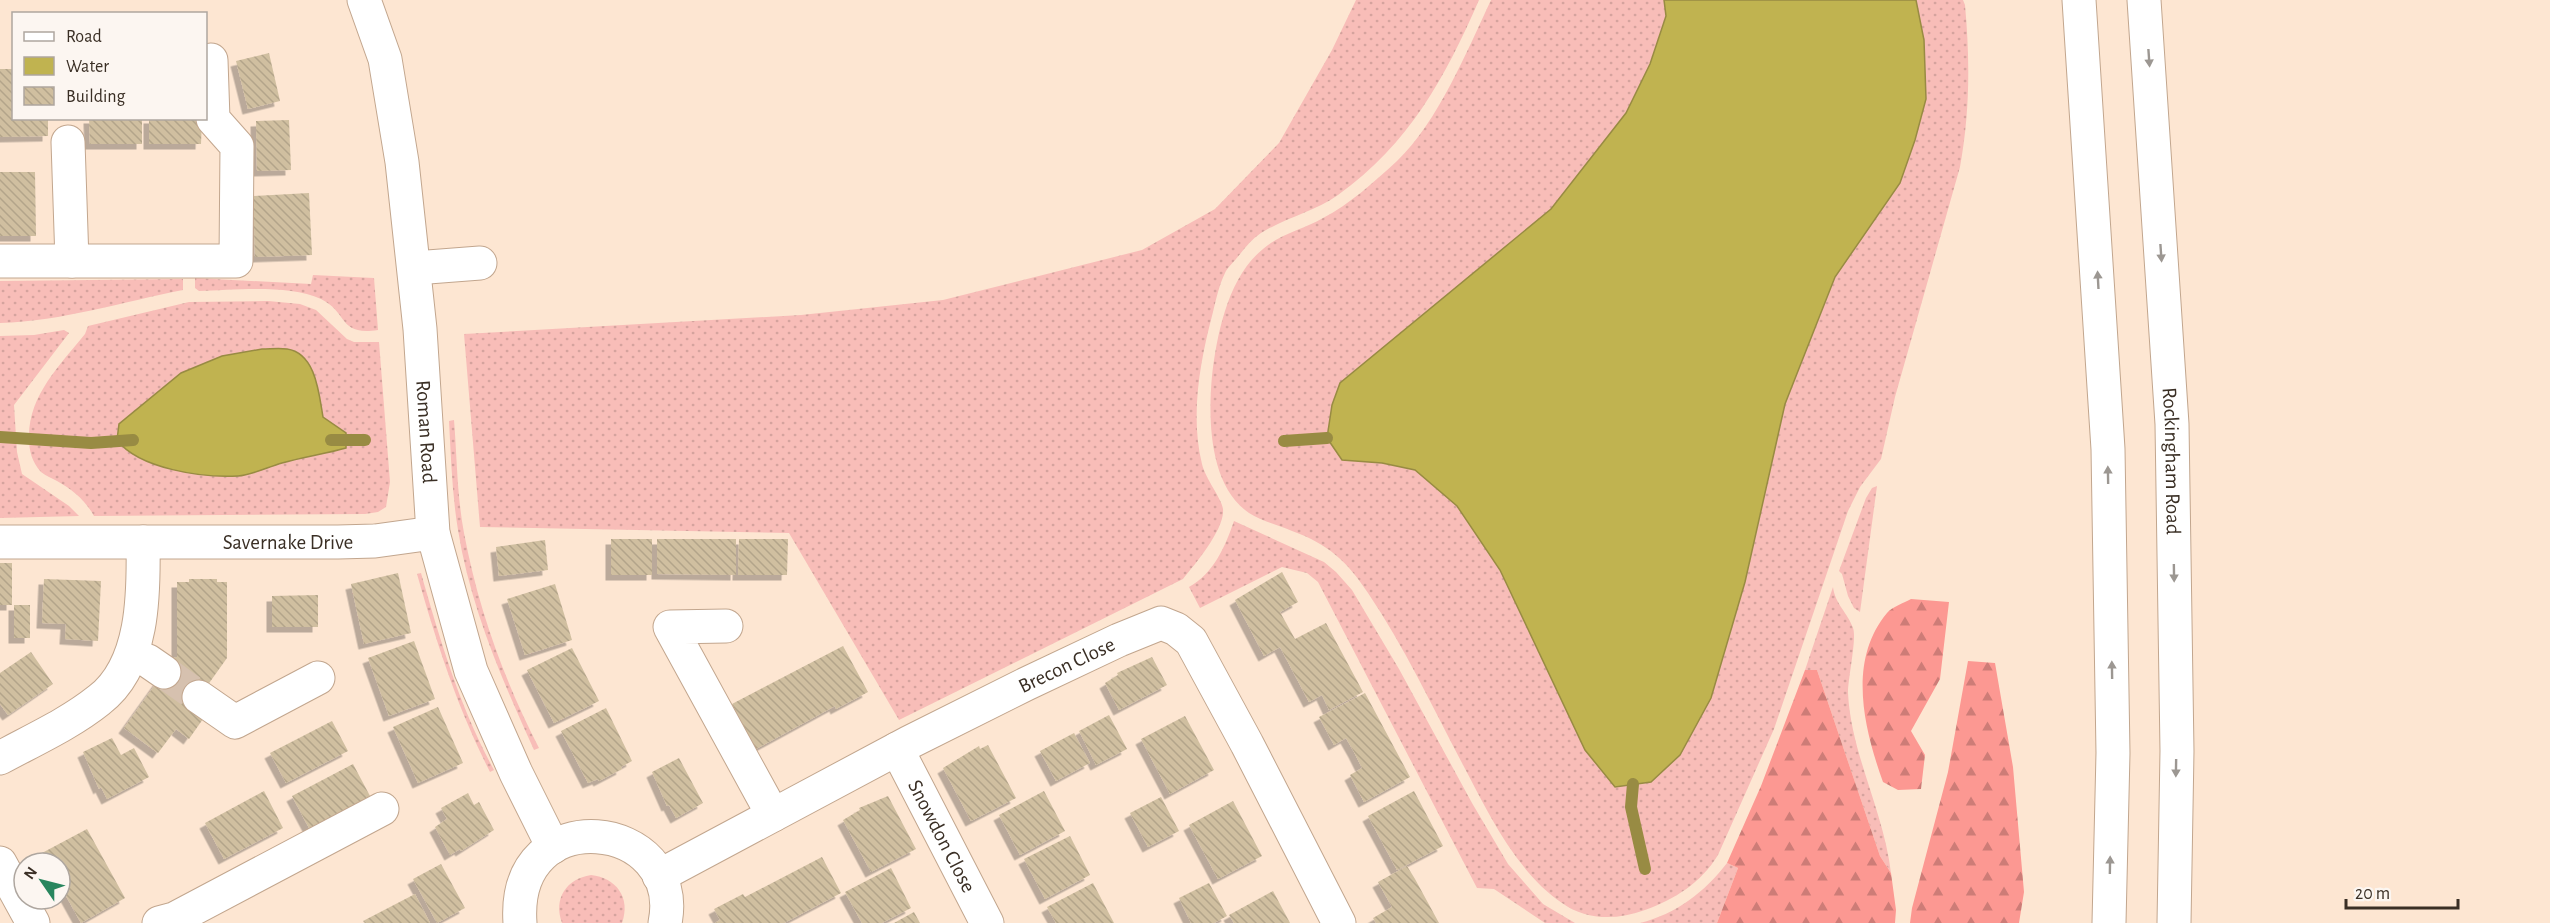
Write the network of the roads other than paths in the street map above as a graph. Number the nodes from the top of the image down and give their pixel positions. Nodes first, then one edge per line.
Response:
1 (364, 0) edge
2 (2079, 0) edge
3 (2144, 0) edge
4 (212, 60) dead end
5 (68, 142) dead end
6 (0, 261) edge
7 (72, 261) junction
8 (480, 263) dead end
9 (415, 268) junction
10 (433, 533) junction
11 (0, 542) edge
12 (143, 542) junction
13 (726, 626) dead end
14 (133, 655) junction
15 (164, 672) tunnel mouth
16 (318, 678) dead end
17 (198, 697) tunnel mouth
18 (897, 749) junction
19 (0, 758) edge
20 (382, 809) dead end
21 (773, 815) junction
22 (553, 847) junction
23 (0, 863) edge
24 (659, 876) junction
25 (33, 923) edge
26 (159, 923) edge
27 (520, 923) edge
28 (665, 923) edge
29 (987, 923) edge
30 (1339, 923) edge
31 (2109, 923) edge
32 (2174, 923) edge

1 - 9 main road, Roman Road
31 -> 2 main road
3 -> 32 main road, Rockingham Road
4 - 7 main road
5 - 7 main road
6 - 7 main road
8 - 9 main road
9 - 10 main road, Roman Road
10 - 12 main road, Savernake Drive
10 - 22 main road, Roman Road
11 - 12 main road, Savernake Drive
12 - 14 main road
13 - 21 main road
14 - 15 main road
14 - 19 main road
16 - 17 main road
18 - 21 main road, Brecon Close
18 - 29 main road, Snowdon Close
18 - 30 main road, Brecon Close
20 - 26 main road
21 - 24 main road, Brecon Close
22 - 24 main road
22 - 27 main road
23 - 25 main road
24 - 28 main road

